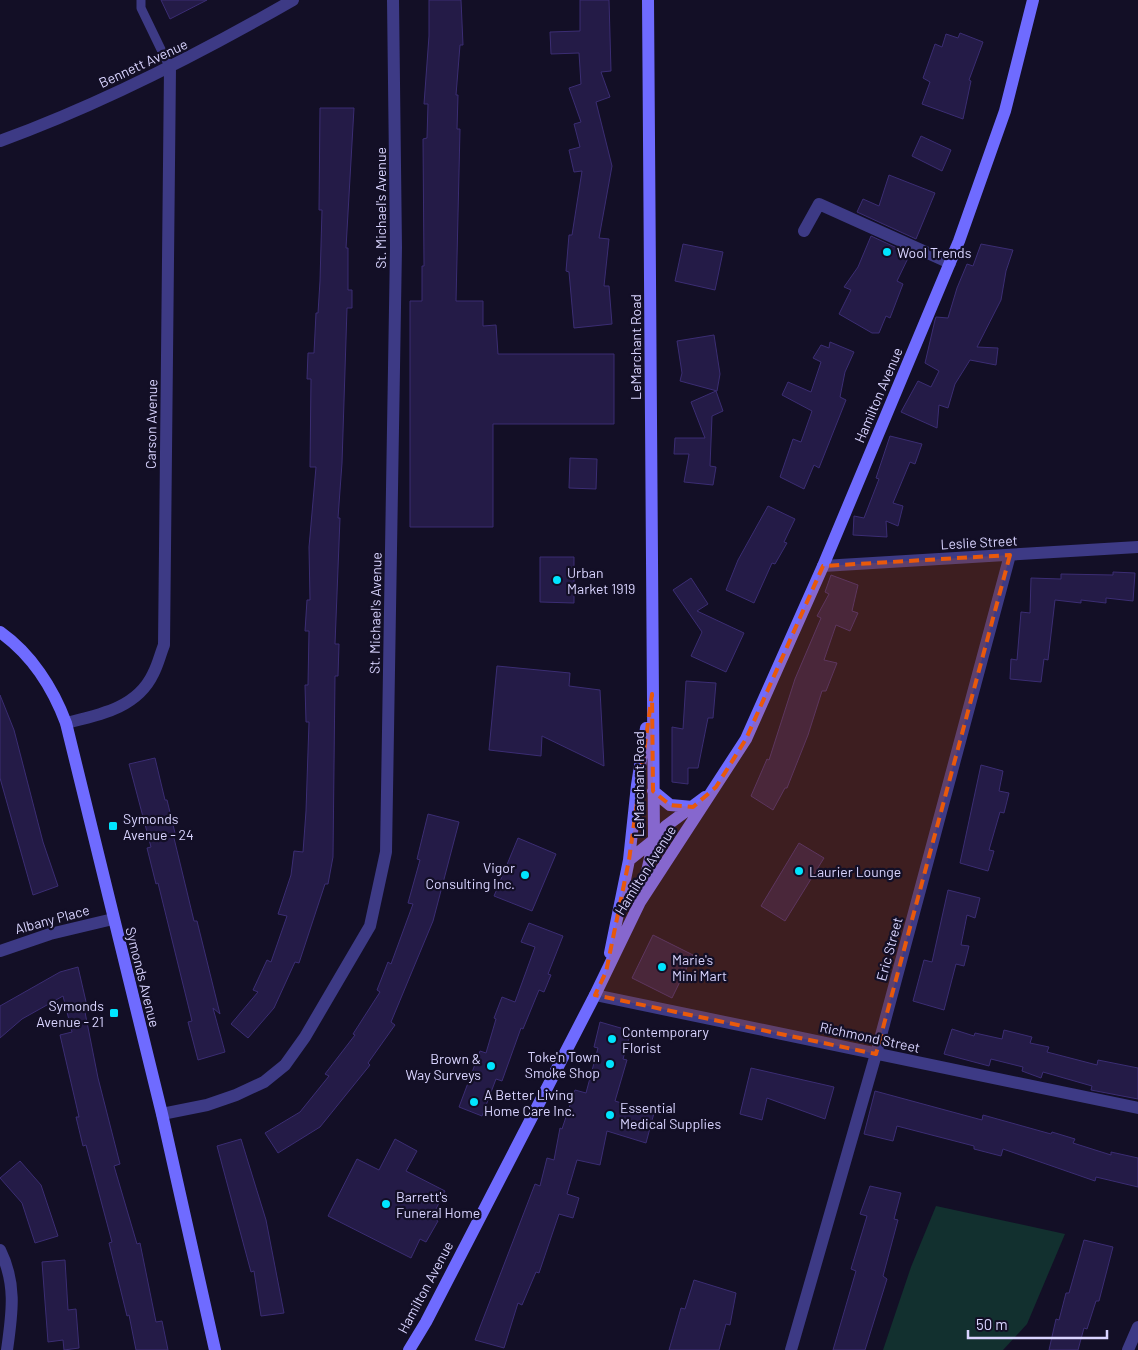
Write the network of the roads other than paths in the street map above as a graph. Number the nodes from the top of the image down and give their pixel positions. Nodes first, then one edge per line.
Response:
1 (141, 0) edge
2 (293, 0) edge
3 (392, 0) edge
4 (648, 0) edge
5 (1033, 0) edge
6 (170, 68) junction
7 (0, 141) edge
8 (804, 231) dead end
9 (950, 263) junction
10 (1138, 547) edge
11 (1010, 555) junction
12 (823, 566) junction
13 (0, 632) edge
14 (652, 694) junction
15 (66, 723) junction
16 (716, 788) junction
17 (653, 791) junction
18 (693, 807) junction
19 (654, 840) junction
20 (629, 860) junction
21 (640, 902) junction
22 (113, 918) junction
23 (0, 951) edge
24 (606, 972) junction
25 (595, 995) junction
26 (876, 1054) junction
27 (1138, 1108) edge
28 (162, 1114) junction
29 (0, 1250) edge
30 (1138, 1327) edge
31 (7, 1350) edge
32 (215, 1350) edge
33 (409, 1350) edge
34 (791, 1350) edge
35 (1128, 1350) edge

1 - 6 lane
2 - 6 street, Bennett Avenue
3 - 28 street, St. Michael's Avenue
4 - 14 street, LeMarchant Road
5 - 9 street, Hamilton Avenue
6 - 7 street, Bennett Avenue
6 - 15 street, Carson Avenue
8 - 9 street
9 - 12 street, Hamilton Avenue
10 - 11 street, Leslie Street
11 - 12 street, Leslie Street
11 - 26 street, Eric Street
12 - 16 street, Hamilton Avenue
13 - 15 street, Symonds Avenue
14 - 17 street, LeMarchant Road
14 - 20 street, LeMarchant Road
15 - 22 street, Symonds Avenue
16 - 18 street, Hamilton Avenue
16 - 21 street, Hamilton Avenue
17 - 18 street
17 - 19 street, LeMarchant Road
18 - 19 street, Hamilton Avenue
19 - 20 street, Hamilton Avenue
19 - 21 street, LeMarchant Road
20 - 24 street, Hamilton Avenue
21 - 24 street, Hamilton Avenue
22 - 23 street, Albany Place
22 - 28 street, Symonds Avenue
24 - 25 street, Hamilton Avenue
25 - 26 street, Richmond Street
25 - 33 street, Hamilton Avenue
26 - 27 street, Richmond Street
26 - 34 street, Eric Street
28 - 32 street, Symonds Avenue
29 - 31 street
30 - 35 street

